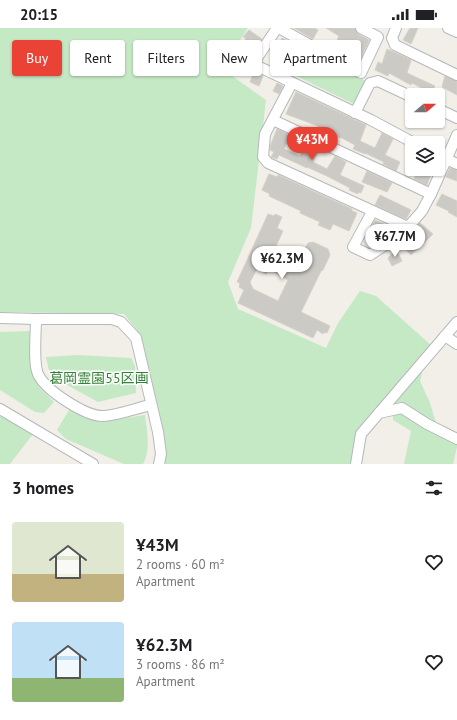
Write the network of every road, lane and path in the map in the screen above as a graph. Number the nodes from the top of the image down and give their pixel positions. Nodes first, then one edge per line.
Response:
1 (278, 28) edge
2 (362, 28) edge
3 (396, 28) edge
4 (448, 28) edge
5 (457, 32) edge
6 (457, 75) edge
7 (292, 83) junction
8 (405, 94) edge
9 (445, 112) edge
10 (355, 113) junction
11 (457, 118) edge
12 (273, 120) junction
13 (457, 135) edge
14 (405, 138) edge
15 (445, 153) edge
16 (445, 159) edge
17 (457, 164) edge
18 (436, 176) edge
19 (431, 194) junction
20 (372, 212) junction
21 (408, 227) junction
22 (0, 318) edge
23 (36, 319) junction
24 (457, 322) edge
25 (446, 336) junction
26 (457, 344) edge
27 (151, 405) junction
28 (0, 409) edge
29 (379, 413) junction
30 (457, 439) edge
31 (93, 464) edge
32 (159, 464) edge
33 (356, 464) edge

1 - 2 street
1 - 7 street
3 - 6 street
4 - 5 street
7 - 10 street
7 - 12 street
8 - 10 street
9 - 11 street
10 - 14 street
12 - 19 street
12 - 20 street
13 - 15 street
16 - 17 street
18 - 19 street
19 - 21 street
20 - 21 street
20 - 21 street
22 - 23 street
23 - 27 street
23 - 27 street
24 - 25 street
25 - 26 street
25 - 29 street
27 - 32 street
28 - 31 street
29 - 30 street
29 - 33 street

